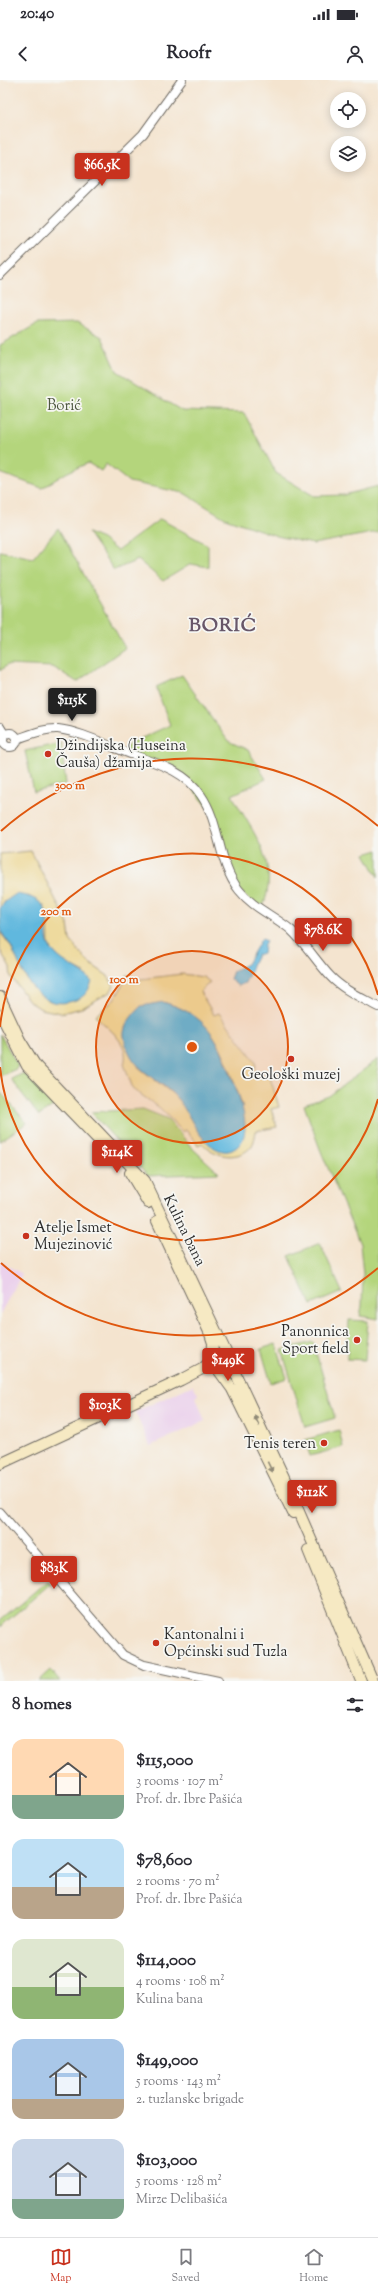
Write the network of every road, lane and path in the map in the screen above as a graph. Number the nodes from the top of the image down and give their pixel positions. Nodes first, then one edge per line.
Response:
1 (182, 80) edge
2 (0, 275) edge
3 (0, 727) edge
4 (17, 739) junction
5 (3, 741) edge
6 (0, 997) edge
7 (378, 1007) edge
8 (0, 1013) edge
9 (226, 1354) junction
10 (212, 1359) junction
11 (231, 1364) junction
12 (202, 1370) junction
13 (218, 1371) junction
14 (0, 1464) edge
15 (0, 1512) edge
16 (218, 1681) edge
17 (361, 1681) edge
18 (373, 1681) edge

1 - 2 street
3 - 5 street
4 - 5 street
4 - 5 street
4 - 7 street
6 - 9 main road, Kulina bana
8 - 10 main road, Kulina bana
9 - 10 main road
9 - 11 main road, Kulina bana
10 - 12 main road
10 - 13 main road, Kulina bana
11 - 13 main road
18 -> 11 main road, Kulina bana
12 - 13 main road
12 - 14 main road
13 -> 17 main road, Kulina bana
15 - 16 street

